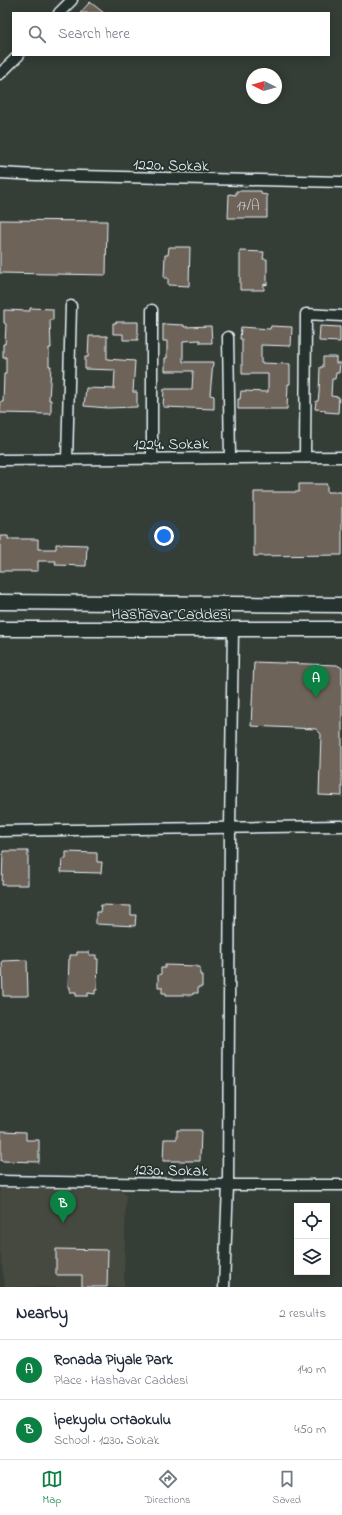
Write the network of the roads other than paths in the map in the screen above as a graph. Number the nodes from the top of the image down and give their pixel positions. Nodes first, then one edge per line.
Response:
1 (72, 0) edge
2 (60, 12) edge
3 (18, 56) edge
4 (0, 74) edge
5 (0, 173) edge
6 (342, 182) edge
7 (71, 306) dead end
8 (152, 310) dead end
9 (342, 316) edge
10 (228, 337) dead end
11 (305, 457) junction
12 (342, 457) edge
13 (230, 458) junction
14 (152, 459) junction
15 (0, 460) edge
16 (67, 460) junction
17 (0, 602) edge
18 (342, 605) edge
19 (0, 629) edge
20 (342, 629) edge
21 (233, 630) junction
22 (342, 826) edge
23 (230, 828) junction
24 (0, 831) edge
25 (0, 1181) edge
26 (228, 1185) junction
27 (342, 1185) edge
28 (224, 1287) edge

1 - 2 street
3 - 4 street
5 - 6 street, 1220. Sokak
7 - 16 street
8 - 14 street
9 - 11 street
10 - 13 street
11 - 12 street, 1224. Sokak
11 - 13 street, 1224. Sokak
13 - 14 street, 1224. Sokak
14 - 16 street, 1224. Sokak
15 - 16 street, 1224. Sokak
17 - 18 main road
19 - 21 main road, Hashavar Caddesi
20 - 21 main road, Hashavar Caddesi
21 - 23 street
22 - 23 street
23 - 24 street
23 - 26 street
25 - 26 street, 1230. Sokak
26 - 27 street, 1230. Sokak
26 - 28 street

